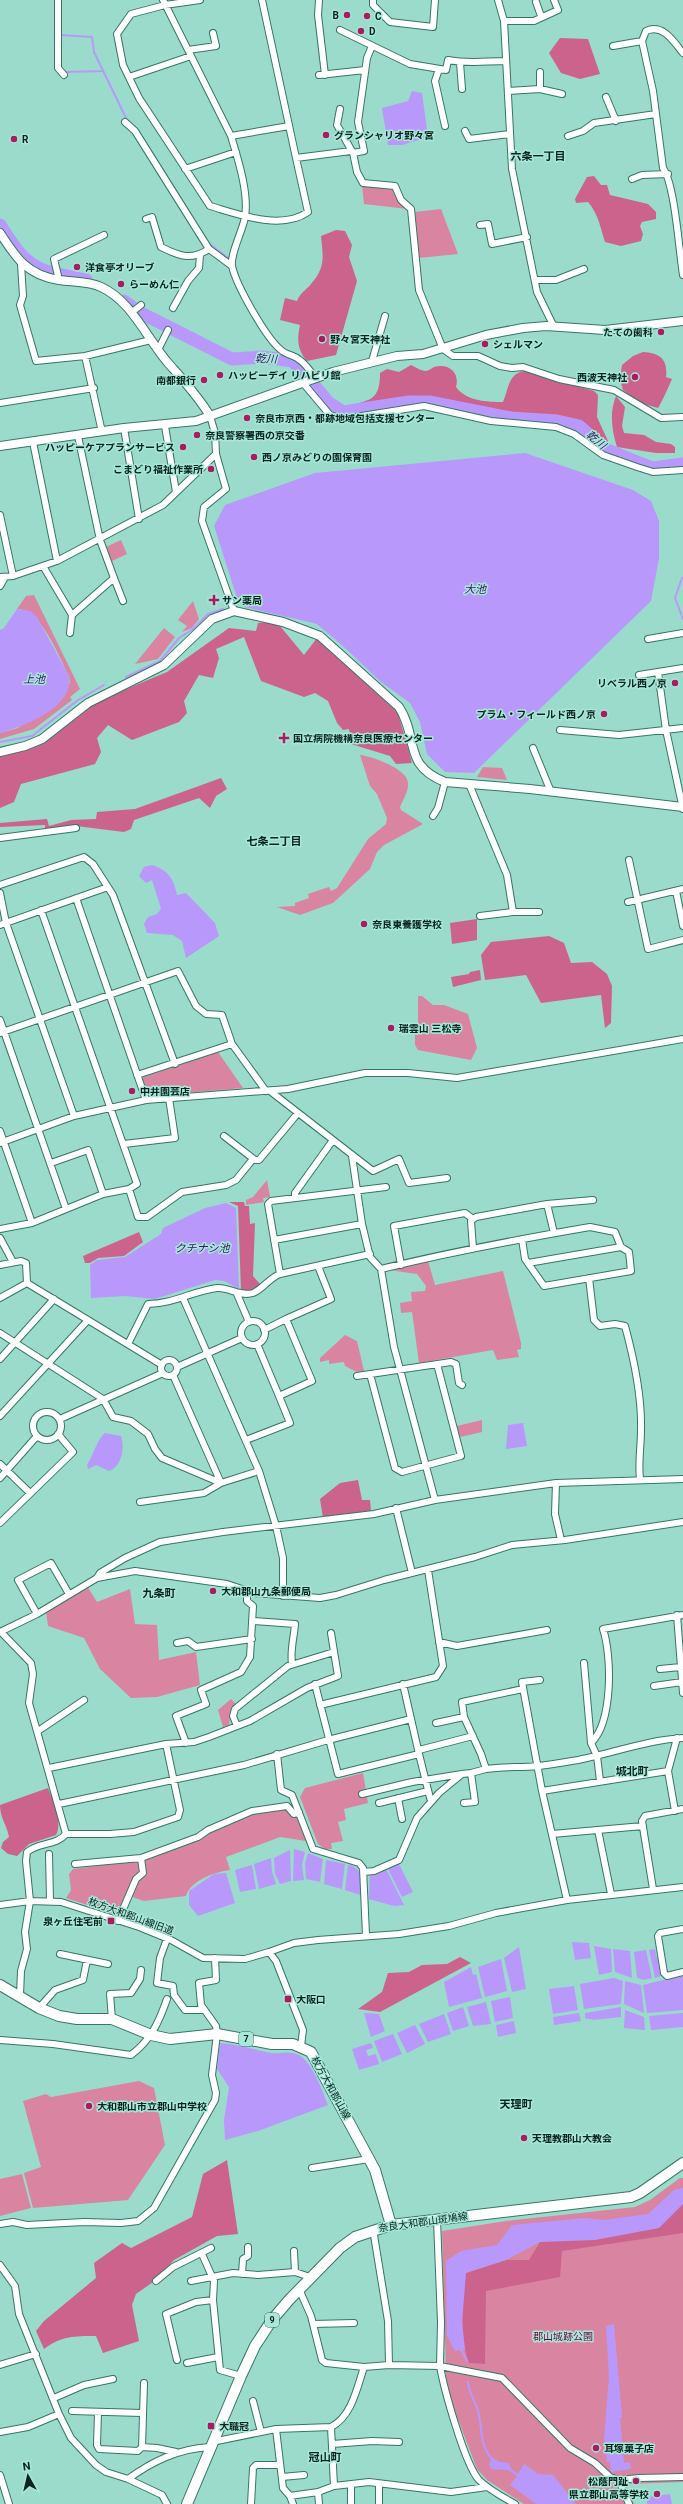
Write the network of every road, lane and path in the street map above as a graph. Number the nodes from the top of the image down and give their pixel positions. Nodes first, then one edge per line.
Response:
1 (58, 0) edge
2 (200, 0) edge
3 (262, 0) edge
4 (319, 0) edge
5 (373, 0) edge
6 (435, 0) edge
7 (498, 0) edge
8 (554, 0) edge
9 (164, 2) edge
10 (536, 2) dead end
11 (541, 16) junction
12 (504, 21) junction
13 (340, 30) dead end
14 (213, 33) dead end
15 (642, 41) junction
16 (372, 46) junction
17 (613, 46) dead end
18 (190, 53) junction
19 (683, 53) edge
20 (506, 61) junction
21 (460, 63) junction
22 (365, 70) junction
23 (439, 70) junction
24 (540, 72) dead end
25 (64, 75) dead end
26 (129, 77) junction
27 (462, 89) dead end
28 (540, 89) junction
29 (508, 91) junction
30 (562, 94) dead end
31 (606, 97) dead end
32 (340, 109) dead end
33 (656, 114) junction
34 (616, 121) junction
35 (125, 122) dead end
36 (289, 126) junction
37 (445, 126) dead end
38 (466, 131) dead end
39 (510, 134) junction
40 (231, 136) junction
41 (568, 136) dead end
42 (236, 152) junction
43 (352, 152) junction
44 (296, 158) junction
45 (185, 170) junction
46 (668, 174) junction
47 (632, 179) dead end
48 (246, 215) junction
49 (146, 219) dead end
50 (480, 225) dead end
51 (104, 235) dead end
52 (1, 237) edge
53 (527, 237) junction
54 (209, 249) junction
55 (200, 255) junction
56 (21, 264) junction
57 (232, 266) junction
58 (584, 269) dead end
59 (683, 275) edge
60 (59, 279) junction
61 (536, 280) junction
62 (141, 305) dead end
63 (173, 308) dead end
64 (130, 313) junction
65 (385, 316) dead end
66 (683, 321) edge
67 (554, 327) junction
68 (168, 330) dead end
69 (151, 340) junction
70 (443, 349) junction
71 (158, 350) junction
72 (85, 356) junction
73 (372, 361) junction
74 (315, 378) junction
75 (303, 383) junction
76 (94, 388) junction
77 (0, 403) edge
78 (210, 416) junction
79 (683, 417) edge
80 (165, 426) junction
81 (124, 428) junction
82 (102, 432) junction
83 (78, 436) junction
84 (33, 442) junction
85 (0, 446) edge
86 (216, 454) junction
87 (683, 470) edge
88 (176, 492) junction
89 (0, 515) edge
90 (138, 519) junction
91 (100, 540) junction
92 (57, 561) junction
93 (43, 566) junction
94 (13, 576) junction
95 (2, 577) edge
96 (114, 578) junction
97 (0, 586) edge
98 (124, 601) dead end
99 (234, 612) junction
100 (72, 615) junction
101 (70, 633) dead end
102 (683, 633) edge
103 (648, 639) dead end
104 (683, 668) edge
105 (658, 672) junction
106 (639, 675) dead end
107 (683, 728) edge
108 (560, 730) dead end
109 (666, 730) junction
110 (533, 748) dead end
111 (0, 752) edge
112 (445, 782) junction
113 (469, 784) junction
114 (551, 792) junction
115 (683, 807) edge
116 (683, 811) edge
117 (433, 816) dead end
118 (76, 828) dead end
119 (0, 838) edge
120 (629, 860) dead end
121 (0, 885) edge
122 (108, 887) junction
123 (683, 889) edge
124 (676, 890) junction
125 (0, 893) edge
126 (76, 898) junction
127 (639, 899) junction
128 (628, 902) dead end
129 (42, 910) junction
130 (513, 912) junction
131 (539, 912) dead end
132 (480, 916) dead end
133 (3, 924) edge
134 (683, 926) edge
135 (683, 940) edge
136 (144, 983) junction
137 (110, 995) junction
138 (75, 1006) junction
139 (40, 1019) junction
140 (0, 1020) edge
141 (2, 1032) edge
142 (683, 1039) edge
143 (232, 1044) junction
144 (174, 1064) junction
145 (138, 1076) junction
146 (268, 1091) junction
147 (169, 1098) junction
148 (146, 1100) junction
149 (112, 1108) junction
150 (298, 1113) junction
151 (74, 1116) junction
152 (39, 1129) junction
153 (0, 1131) edge
154 (224, 1136) dead end
155 (333, 1140) junction
156 (2, 1142) edge
157 (124, 1144) junction
158 (352, 1156) junction
159 (253, 1159) junction
160 (51, 1163) junction
161 (447, 1178) dead end
162 (386, 1187) dead end
163 (129, 1189) junction
164 (357, 1190) junction
165 (103, 1194) junction
166 (295, 1198) junction
167 (593, 1200) dead end
168 (547, 1204) junction
169 (66, 1209) junction
170 (473, 1219) junction
171 (32, 1224) junction
172 (362, 1224) junction
173 (0, 1229) edge
174 (554, 1234) junction
175 (0, 1238) edge
176 (522, 1239) junction
177 (274, 1240) junction
178 (621, 1247) junction
179 (473, 1248) junction
180 (370, 1254) junction
181 (13, 1262) junction
182 (528, 1263) junction
183 (400, 1264) junction
184 (0, 1265) edge
185 (318, 1266) junction
186 (381, 1269) junction
187 (280, 1274) junction
188 (589, 1278) junction
189 (27, 1283) junction
190 (237, 1294) junction
191 (0, 1298) edge
192 (183, 1298) junction
193 (54, 1299) junction
194 (286, 1319) junction
195 (88, 1320) junction
196 (249, 1322) junction
197 (264, 1330) junction
198 (0, 1333) edge
199 (242, 1338) junction
200 (15, 1342) junction
201 (128, 1344) junction
202 (257, 1344) junction
203 (208, 1353) junction
204 (0, 1359) edge
205 (50, 1363) junction
206 (437, 1364) junction
207 (162, 1365) junction
208 (177, 1367) junction
209 (400, 1369) junction
210 (163, 1373) junction
211 (370, 1374) junction
212 (173, 1375) junction
213 (357, 1376) dead end
214 (462, 1385) dead end
215 (279, 1396) junction
216 (103, 1400) junction
217 (0, 1416) edge
218 (60, 1420) junction
219 (58, 1434) junction
220 (37, 1436) junction
221 (246, 1440) junction
222 (0, 1464) edge
223 (426, 1465) junction
224 (7, 1470) junction
225 (259, 1471) junction
226 (0, 1478) edge
227 (683, 1479) edge
228 (640, 1480) junction
229 (222, 1483) junction
230 (556, 1483) junction
231 (29, 1492) junction
232 (435, 1500) junction
233 (140, 1502) dead end
234 (396, 1508) junction
235 (683, 1522) edge
236 (0, 1523) edge
237 (276, 1526) junction
238 (561, 1540) junction
239 (428, 1570) junction
240 (412, 1573) junction
241 (97, 1578) junction
242 (248, 1591) junction
243 (69, 1594) junction
244 (283, 1596) junction
245 (37, 1614) junction
246 (680, 1615) edge
247 (254, 1621) junction
248 (547, 1630) dead end
249 (0, 1632) edge
250 (331, 1633) dead end
251 (252, 1639) junction
252 (439, 1642) junction
253 (177, 1643) dead end
254 (334, 1652) junction
255 (681, 1656) edge
256 (584, 1662) dead end
257 (292, 1664) junction
258 (681, 1667) junction
259 (660, 1669) dead end
260 (540, 1680) dead end
261 (682, 1682) junction
262 (315, 1684) junction
263 (404, 1684) junction
264 (654, 1686) dead end
265 (523, 1689) junction
266 (683, 1693) edge
267 (84, 1700) dead end
268 (320, 1705) junction
269 (464, 1717) junction
270 (411, 1719) junction
271 (436, 1723) dead end
272 (237, 1726) junction
273 (38, 1731) junction
274 (473, 1736) junction
275 (680, 1738) edge
276 (328, 1740) junction
277 (591, 1742) junction
278 (186, 1743) junction
279 (166, 1744) junction
280 (419, 1752) junction
281 (277, 1754) junction
282 (597, 1756) junction
283 (538, 1766) junction
284 (49, 1768) junction
285 (486, 1769) junction
286 (668, 1771) junction
287 (462, 1774) junction
288 (471, 1774) junction
289 (174, 1779) junction
290 (426, 1780) junction
291 (600, 1781) junction
292 (428, 1791) junction
293 (542, 1791) junction
294 (362, 1794) dead end
295 (398, 1798) junction
296 (430, 1798) dead end
297 (379, 1803) dead end
298 (464, 1803) dead end
299 (59, 1804) junction
300 (683, 1809) edge
301 (675, 1811) junction
302 (299, 1812) junction
303 (402, 1819) dead end
304 (642, 1826) junction
305 (598, 1830) junction
306 (66, 1834) junction
307 (552, 1834) junction
308 (48, 1854) dead end
309 (141, 1858) junction
310 (75, 1864) dead end
311 (364, 1872) junction
312 (683, 1886) edge
313 (652, 1889) junction
314 (611, 1894) junction
315 (567, 1900) junction
316 (30, 1901) junction
317 (50, 1901) junction
318 (1, 1904) edge
319 (118, 1921) junction
320 (683, 1928) edge
321 (366, 1935) junction
322 (167, 1938) junction
323 (269, 1952) junction
324 (60, 1954) dead end
325 (215, 1958) junction
326 (87, 1960) junction
327 (108, 1964) dead end
328 (141, 1970) dead end
329 (683, 1972) edge
330 (0, 1985) edge
331 (20, 1995) junction
332 (167, 1999) dead end
333 (39, 2008) junction
334 (204, 2010) junction
335 (112, 2020) junction
336 (217, 2034) junction
337 (151, 2035) junction
338 (0, 2040) edge
339 (301, 2046) junction
340 (369, 2159) junction
341 (683, 2163) edge
342 (312, 2168) dead end
343 (437, 2220) junction
344 (0, 2224) edge
345 (390, 2225) junction
346 (373, 2230) junction
347 (248, 2247) dead end
348 (211, 2248) dead end
349 (294, 2251) dead end
350 (202, 2254) junction
351 (0, 2265) edge
352 (296, 2272) junction
353 (242, 2274) junction
354 (213, 2276) junction
355 (310, 2277) junction
356 (156, 2281) dead end
357 (191, 2281) dead end
358 (298, 2289) junction
359 (214, 2300) junction
360 (313, 2324) junction
361 (354, 2324) dead end
362 (36, 2354) junction
363 (218, 2357) junction
364 (177, 2360) dead end
365 (187, 2363) dead end
366 (0, 2365) edge
367 (389, 2365) junction
368 (440, 2366) junction
369 (364, 2367) junction
370 (241, 2376) junction
371 (113, 2379) dead end
372 (144, 2383) dead end
373 (54, 2398) junction
374 (253, 2402) dead end
375 (72, 2411) dead end
376 (98, 2412) junction
377 (142, 2413) junction
378 (59, 2414) junction
379 (331, 2427) junction
380 (276, 2429) junction
381 (0, 2432) edge
382 (261, 2432) junction
383 (399, 2442) dead end
384 (210, 2444) junction
385 (332, 2444) junction
386 (142, 2447) junction
387 (178, 2452) junction
388 (280, 2465) junction
389 (304, 2474) dead end
390 (0, 2475) edge
391 (683, 2477) edge
392 (282, 2478) junction
393 (128, 2479) junction
394 (619, 2480) junction
395 (379, 2484) junction
396 (351, 2485) junction
397 (334, 2486) junction
398 (487, 2487) junction
399 (318, 2492) junction
400 (290, 2496) junction
401 (9, 2504) edge
402 (167, 2504) edge
403 (187, 2504) edge
404 (251, 2504) edge
405 (293, 2504) edge
406 (319, 2504) edge
407 (351, 2504) edge
408 (379, 2504) edge
409 (515, 2504) edge
410 (629, 2504) edge

1 - 25 street
2 - 9 street
3 - 36 street
4 - 22 street
5 - 6 street
7 - 12 street
8 - 11 street
9 - 18 street
9 - 26 street
10 - 11 street
11 - 12 street
12 - 20 street
13 - 16 street
14 - 18 street
15 - 17 street
15 - 19 street
15 - 33 street
16 - 22 street
16 - 23 street
18 - 26 street
18 - 40 street
20 - 21 street
20 - 29 street
21 - 23 street
21 - 27 street
22 - 43 street
23 - 37 street
24 - 28 street
26 - 45 street
28 - 29 street
28 - 30 street
29 - 39 street
31 - 34 street
32 - 43 street
33 - 34 street
33 - 46 street
34 - 41 street
35 - 54 street
36 - 40 street
36 - 44 street
38 - 39 street
39 - 53 street
40 - 42 street
42 - 45 street
42 - 48 street
43 - 44 street
43 - 70 street
44 - 48 street
45 - 48 street
46 - 47 street
46 - 59 street
48 - 57 street
49 - 55 street
50 - 53 street
51 - 60 street
52 - 56 street
53 - 61 street
54 - 55 street
54 - 57 street
55 - 63 street
56 - 60 street
56 - 72 street
57 - 74 street
58 - 61 street
60 - 64 street
61 - 67 street
62 - 64 street
64 - 69 street
65 - 73 street
66 - 67 street
67 - 70 street
68 - 71 street
69 - 71 street
69 - 72 street
70 - 73 street
70 - 79 street
71 - 78 street
72 - 76 street
73 - 74 street
74 - 75 street
75 - 78 street
75 - 87 street
76 - 77 street
76 - 82 street
78 - 80 street
78 - 86 street
80 - 81 street
80 - 88 street
81 - 82 street
81 - 90 street
82 - 83 street
83 - 84 street
83 - 91 street
84 - 85 street
84 - 92 street
86 - 88 street
86 - 99 street
88 - 90 street
89 - 94 street
90 - 91 street
91 - 92 street
91 - 96 street
92 - 93 street
93 - 94 street
93 - 100 street
94 - 95 street
95 - 97 street
96 - 98 street
96 - 100 street
99 - 111 street
99 - 112 street
100 - 101 street
102 - 103 street
104 - 105 street
105 - 106 street
105 - 109 street
107 - 109 street
108 - 109 street
109 - 115 street
110 - 114 street
112 - 113 street
112 - 117 street
113 - 114 street
113 - 130 street
114 - 115 street
115 - 116 street
118 - 119 street
120 - 127 street
121 - 122 street
122 - 126 street
122 - 136 street
123 - 124 street
124 - 127 street
124 - 134 street
125 - 133 street
126 - 129 street
126 - 137 street
127 - 128 street
127 - 135 street
129 - 133 street
129 - 138 street
130 - 131 street
130 - 132 street
133 - 139 street
136 - 137 street
136 - 143 street
136 - 144 street
137 - 138 street
137 - 145 street
138 - 139 street
138 - 149 street
139 - 141 street
139 - 151 street
140 - 141 street
141 - 152 street
142 - 146 street
143 - 144 street
143 - 146 street
144 - 145 street
145 - 148 street
146 - 147 street
146 - 150 street
147 - 148 street
147 - 157 street
148 - 149 street
149 - 151 street
149 - 157 street
150 - 155 street
150 - 159 street
151 - 152 street
152 - 156 street
152 - 160 street
153 - 156 street
154 - 159 street
155 - 158 street
155 - 166 street
156 - 171 street
157 - 163 street
158 - 161 street
158 - 164 street
159 - 163 street
160 - 165 street
160 - 169 street
162 - 164 street
163 - 165 street
164 - 166 street
164 - 172 street
165 - 169 street
166 - 177 street
167 - 168 street
168 - 170 street
168 - 174 street
169 - 171 street
170 - 179 street
170 - 183 street
171 - 173 street
172 - 177 street
172 - 180 street
174 - 176 street
174 - 178 street
175 - 181 street
176 - 179 street
176 - 182 street
177 - 187 street
178 - 182 street
178 - 188 street
179 - 183 street
180 - 185 street
180 - 186 street
181 - 184 street
181 - 189 street
182 - 188 street
183 - 186 street
185 - 187 street
185 - 194 street
186 - 209 street
187 - 190 street
188 - 228 street
189 - 191 street
189 - 193 street
190 - 192 street
190 - 196 street
192 - 201 street
192 - 203 street
193 - 195 street
193 - 200 street
194 - 197 street
194 - 215 street
195 - 201 street
195 - 205 street
196 - 197 street
196 - 199 street
197 - 202 street
198 - 200 street
199 - 202 street
199 - 203 street
200 - 204 street
200 - 205 street
201 - 207 street
202 - 215 street
203 - 208 street
203 - 221 street
205 - 216 street
205 - 217 street
206 - 209 street
206 - 214 street
206 - 223 street
207 - 208 street
207 - 210 street
208 - 212 street
209 - 211 street
209 - 223 street
210 - 212 street
210 - 216 street
211 - 213 street
211 - 223 street
212 - 229 street
215 - 221 street
216 - 218 street
216 - 229 street
218 - 219 street
218 - 220 street
219 - 220 street
219 - 231 street
220 - 224 street
221 - 225 street
222 - 224 street
223 - 232 street
224 - 226 street
224 - 231 street
225 - 229 street
225 - 237 street
227 - 228 street
228 - 230 street
229 - 233 street
230 - 232 street
230 - 238 street
231 - 236 street
232 - 234 street
234 - 237 street
234 - 240 street
235 - 238 street
237 - 241 street
237 - 244 street
238 - 239 street
239 - 240 street
239 - 252 street
240 - 244 street
241 - 242 street
241 - 243 street
242 - 244 street
242 - 247 street
243 - 245 street
243 - 245 street
245 - 249 street
246 - 255 street
246 - 277 street
247 - 251 street
247 - 257 street
248 - 252 street
249 - 273 street
250 - 254 street
251 - 253 street
251 - 278 street
252 - 263 street
254 - 257 street
254 - 262 street
255 - 258 street
256 - 277 street
257 - 272 street
258 - 259 street
258 - 261 street
260 - 265 street
261 - 264 street
261 - 266 street
262 - 268 street
262 - 272 street
263 - 268 street
263 - 270 street
265 - 269 street
265 - 283 street
267 - 273 street
268 - 276 street
269 - 271 street
269 - 274 street
270 - 276 street
270 - 280 street
272 - 278 street
273 - 284 street
274 - 280 street
274 - 285 street
275 - 282 street
275 - 286 street
276 - 280 street
276 - 281 street
277 - 282 street
278 - 279 street
279 - 284 street
279 - 289 street
280 - 290 street
281 - 289 street
281 - 302 street
282 - 283 street
282 - 291 street
283 - 285 street
283 - 293 street
284 - 299 street
285 - 288 street
286 - 291 street
286 - 301 street
287 - 288 street
287 - 290 street
287 - 311 street
288 - 298 street
289 - 299 street
289 - 306 street
290 - 292 street
290 - 294 street
291 - 293 street
292 - 295 street
292 - 296 street
293 - 307 street
295 - 297 street
295 - 303 street
299 - 306 street
300 - 301 street
301 - 304 street
302 - 309 street
302 - 311 street
304 - 305 street
304 - 313 street
305 - 307 street
305 - 314 street
306 - 316 street
307 - 315 street
308 - 317 street
309 - 310 street
309 - 319 street
311 - 321 street
312 - 313 street, 枚方大和郡山線旧道
313 - 314 street, 枚方大和郡山線旧道
314 - 315 street, 枚方大和郡山線旧道
315 - 321 street, 枚方大和郡山線旧道
316 - 317 street, 枚方大和郡山線旧道
316 - 318 street, 枚方大和郡山線旧道
316 - 331 street
317 - 319 street, 枚方大和郡山線旧道
319 - 322 street, 枚方大和郡山線旧道
320 - 329 street
321 - 323 street, 枚方大和郡山線旧道
322 - 325 street, 枚方大和郡山線旧道
322 - 334 street
323 - 325 street, 枚方大和郡山線旧道
323 - 339 street
324 - 326 street
325 - 334 street
326 - 327 street
326 - 333 street
328 - 335 street
330 - 331 main road, 7
331 - 333 main road, 7
332 - 337 street
333 - 335 main road, 7
334 - 336 street
335 - 337 main road, 7
336 - 337 main road, 7
336 - 339 main road, 7
336 - 344 street
337 - 338 street
339 - 340 main road, 枚方大和郡山線
340 - 342 street
340 - 345 main road, 枚方大和郡山線
341 - 343 main road, 奈良大和郡山斑鳩線 / 9
343 - 345 main road, 奈良大和郡山斑鳩線 / 9
343 - 368 street
345 - 346 main road, 奈良大和郡山斑鳩線 / 9
346 - 355 main road, 奈良大和郡山斑鳩線 / 9
346 - 367 street
347 - 353 street
348 - 350 street
349 - 352 street
350 - 354 street
350 - 356 street
351 - 362 street
352 - 353 street
352 - 355 street
353 - 354 street
354 - 357 street
354 - 359 street
355 - 358 main road, 奈良大和郡山斑鳩線 / 9
358 - 360 street
358 - 370 main road, 奈良大和郡山斑鳩線 / 9
359 - 363 street
359 - 364 street
360 - 361 street
360 - 369 street
362 - 366 street
362 - 373 street
363 - 365 street
363 - 370 street
367 - 368 street
367 - 369 street
368 - 394 street
368 - 398 street
369 - 379 street
370 - 384 main road, 奈良大和郡山斑鳩線 / 9
371 - 373 street
372 - 377 street
373 - 378 street
374 - 382 street
375 - 376 street
376 - 377 street
376 - 386 street
377 - 386 street
378 - 381 street
378 - 393 street
379 - 380 street
379 - 385 street
380 - 382 street
380 - 388 street
382 - 384 street
383 - 385 street
384 - 387 street
384 - 403 main road, 奈良大和郡山斑鳩線 / 9
385 - 397 street
386 - 387 street
387 - 393 street
388 - 392 street
388 - 404 street
389 - 392 street
390 - 401 street
391 - 394 street
392 - 400 street
393 - 402 street
394 - 410 street
395 - 396 street
395 - 398 street
395 - 408 street
396 - 397 street
396 - 407 street
397 - 399 street
398 - 409 street
399 - 400 street
399 - 406 street
400 - 405 street

